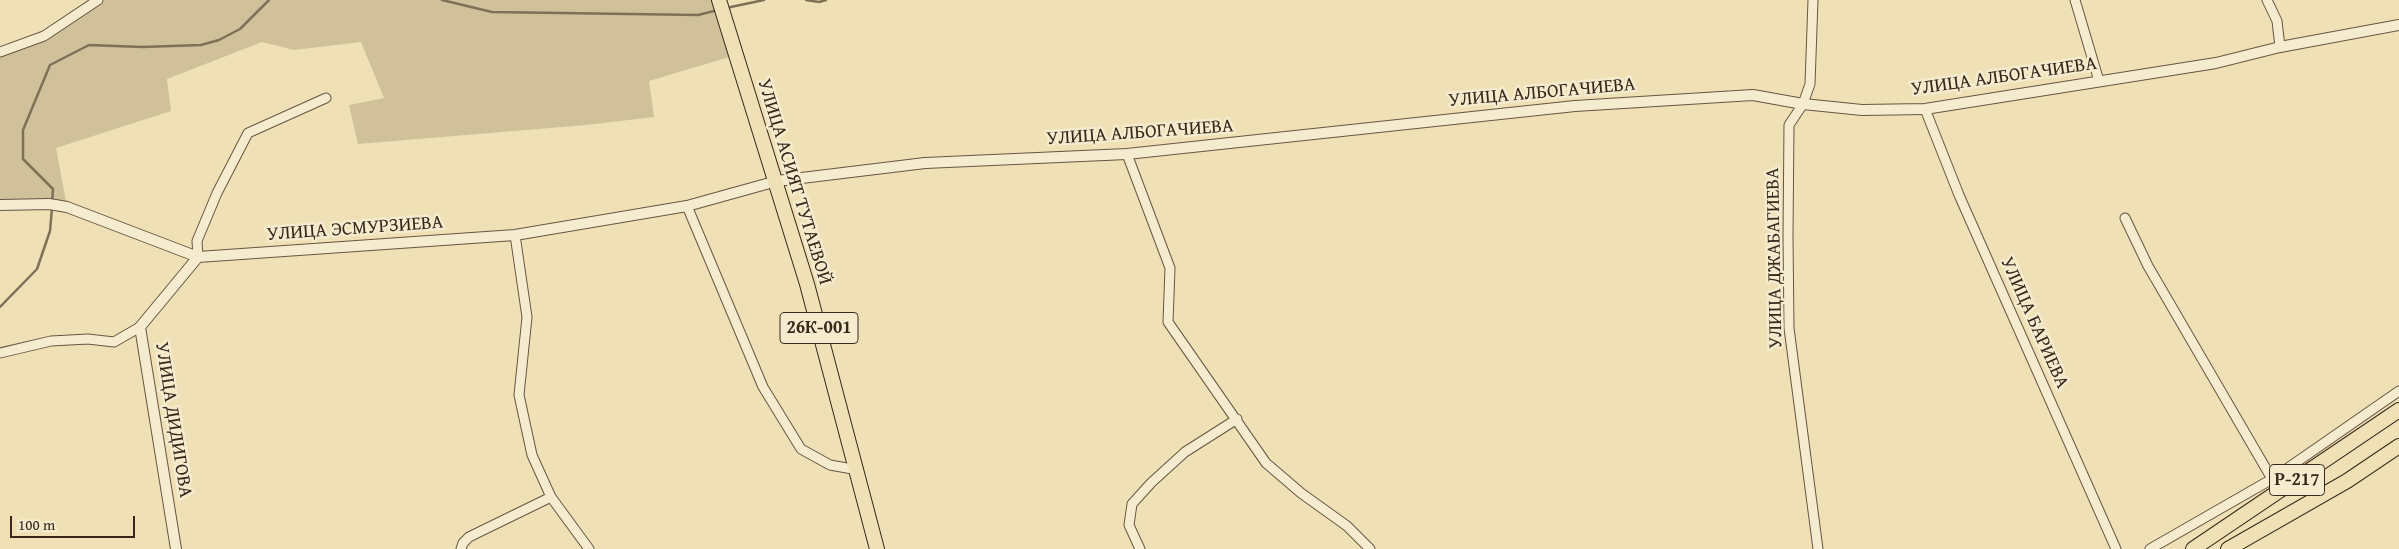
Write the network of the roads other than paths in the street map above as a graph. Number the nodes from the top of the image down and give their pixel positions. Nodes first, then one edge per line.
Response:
1 (98, 0) edge
2 (719, 0) edge
3 (1813, 0) edge
4 (2076, 0) edge
5 (2266, 0) edge
6 (2399, 25) edge
7 (2280, 47) junction
8 (0, 52) edge
9 (2099, 81) junction
10 (326, 98) dead end
11 (1803, 104) junction
12 (1925, 109) junction
13 (1126, 154) junction
14 (776, 181) junction
15 (0, 205) edge
16 (687, 206) junction
17 (2125, 218) dead end
18 (515, 236) junction
19 (198, 257) junction
20 (140, 327) junction
21 (0, 353) edge
22 (2399, 391) edge
23 (2399, 410) edge
24 (1237, 419) junction
25 (2399, 446) edge
26 (858, 470) junction
27 (2272, 479) junction
28 (551, 497) junction
29 (176, 549) edge
30 (462, 549) edge
31 (589, 549) edge
32 (877, 549) edge
33 (1140, 549) edge
34 (1370, 549) edge
35 (1818, 549) edge
36 (2116, 549) edge
37 (2150, 549) edge
38 (2193, 549) edge
39 (2228, 549) edge

1 - 8 street
2 - 14 main road, УЛИЦА АСИЯТ ТУТАЕВОЙ / 26К-001
3 - 11 street, УЛИЦА ДЖАБАГИЕВА
4 - 9 street
5 - 7 street
6 - 7 street, УЛИЦА АЛБОГАЧИЕВА
7 - 9 street, УЛИЦА АЛБОГАЧИЕВА
9 - 12 street, УЛИЦА АЛБОГАЧИЕВА
10 - 19 street
11 - 12 street, УЛИЦА АЛБОГАЧИЕВА
11 - 13 street, УЛИЦА АЛБОГАЧИЕВА
11 - 35 street, УЛИЦА ДЖАБАГИЕВА
12 - 36 street, УЛИЦА БАРИЕВА
13 - 14 street, УЛИЦА АЛБОГАЧИЕВА
13 - 24 street
14 - 16 street, УЛИЦА АЛБОГАЧИЕВА
14 - 26 main road, УЛИЦА АСИЯТ ТУТАЕВОЙ / 26К-001
15 - 19 street
16 - 18 street, УЛИЦА ЭСМУРЗИЕВА
16 - 26 street
17 - 27 street
18 - 19 street, УЛИЦА ЭСМУРЗИЕВА
18 - 28 street
19 - 20 street, УЛИЦА ДИДИГОВА
20 - 21 street
20 - 29 street, УЛИЦА ДИДИГОВА
22 - 27 street
23 - 38 main road, Р-217
24 - 33 street
24 - 34 street
25 - 39 main road, Р-217
26 - 32 main road, УЛИЦА АСИЯТ ТУТАЕВОЙ / 26К-001
27 - 37 street
28 - 30 street
28 - 31 street

